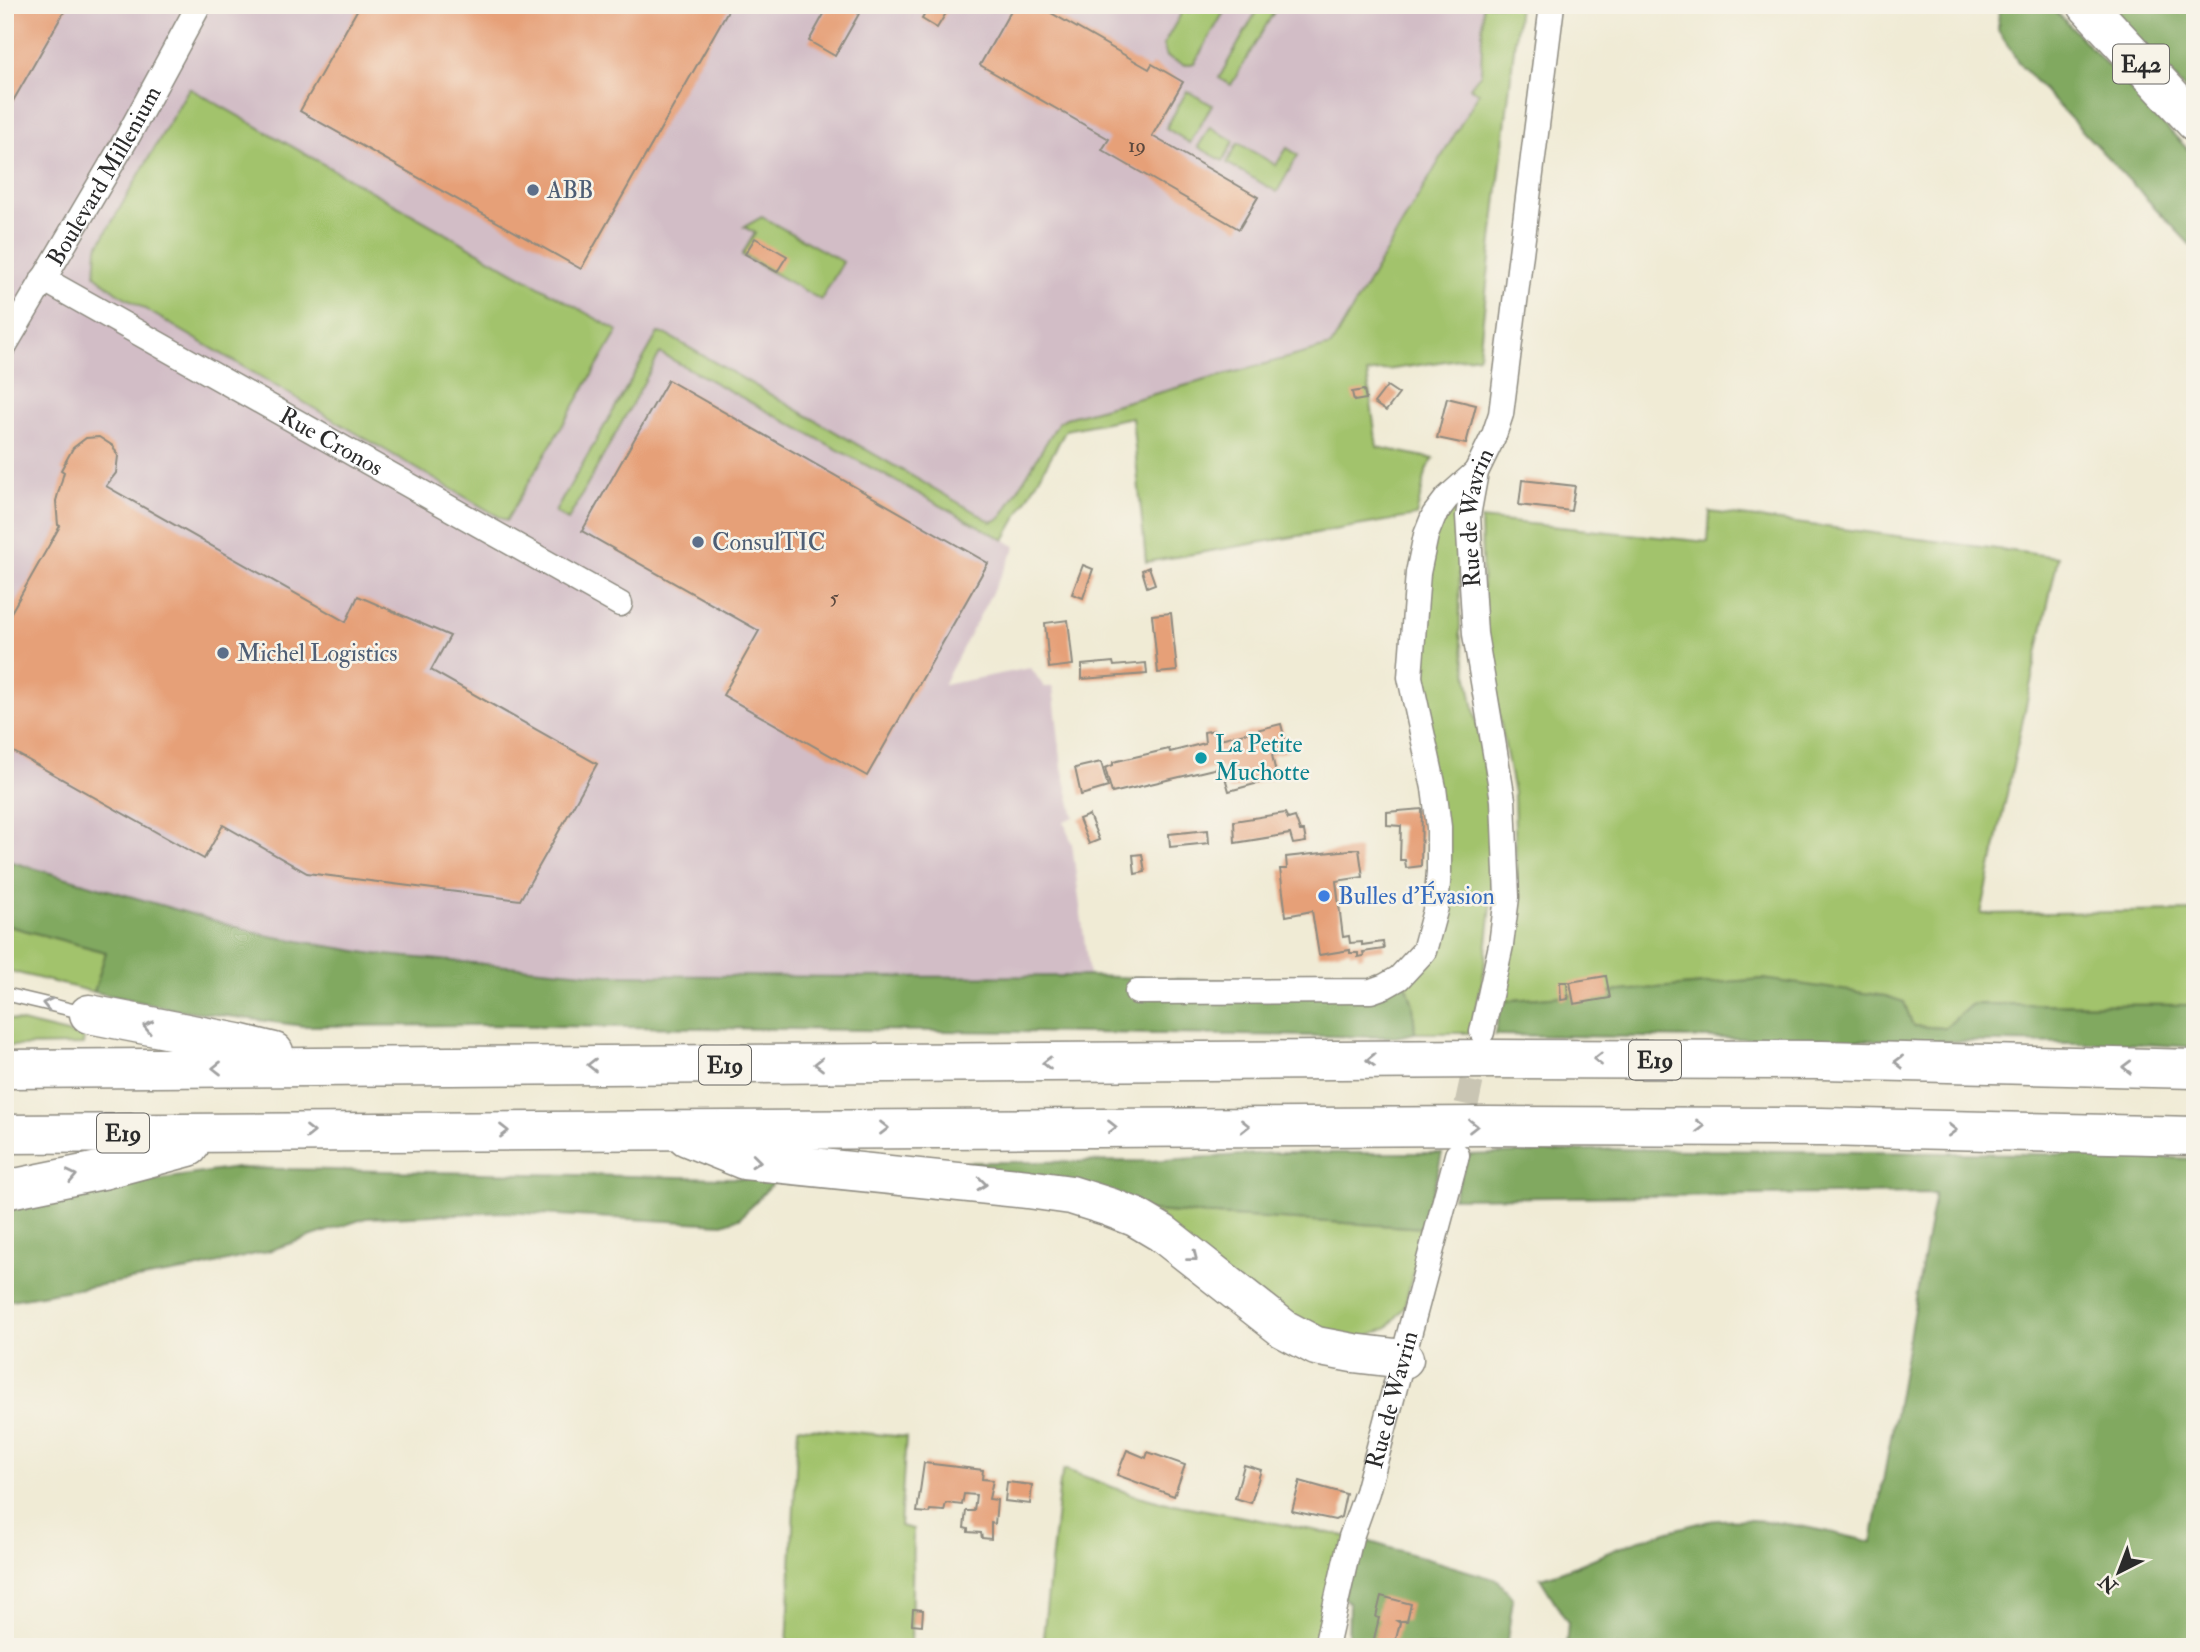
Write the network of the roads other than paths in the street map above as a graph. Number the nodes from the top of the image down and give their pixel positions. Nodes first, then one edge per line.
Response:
1 (199, 5) edge
2 (1552, 5) edge
3 (2087, 5) edge
4 (2195, 122) edge
5 (43, 279) junction
6 (5, 345) edge
7 (1476, 472) junction
8 (620, 604) dead end
9 (1137, 992) dead end
10 (5, 994) edge
11 (89, 1014) joint
12 (1482, 1032) tunnel mouth
13 (334, 1067) junction
14 (5, 1069) edge
15 (2195, 1069) edge
16 (669, 1129) junction
17 (241, 1132) junction
18 (5, 1134) edge
19 (2195, 1136) edge
20 (1457, 1154) tunnel mouth
21 (5, 1190) edge
22 (1404, 1359) junction
23 (1326, 1647) edge

1 - 5 street, Boulevard Millenium
2 - 7 street, Rue de Wavrin
3 - 4 highway, E42
5 - 6 street, Boulevard Millenium
5 - 8 street, Rue Cronos
7 - 9 street
7 - 12 street, Rue de Wavrin
11 -> 10 lane
13 -> 11 highway
13 -> 14 highway, E19
15 -> 13 highway, E19
17 -> 16 highway, E19
16 -> 19 highway, E19
16 -> 22 highway
17 - 18 highway, E19
21 -> 17 highway
20 - 22 street, Rue de Wavrin
22 - 23 street, Rue de Wavrin

